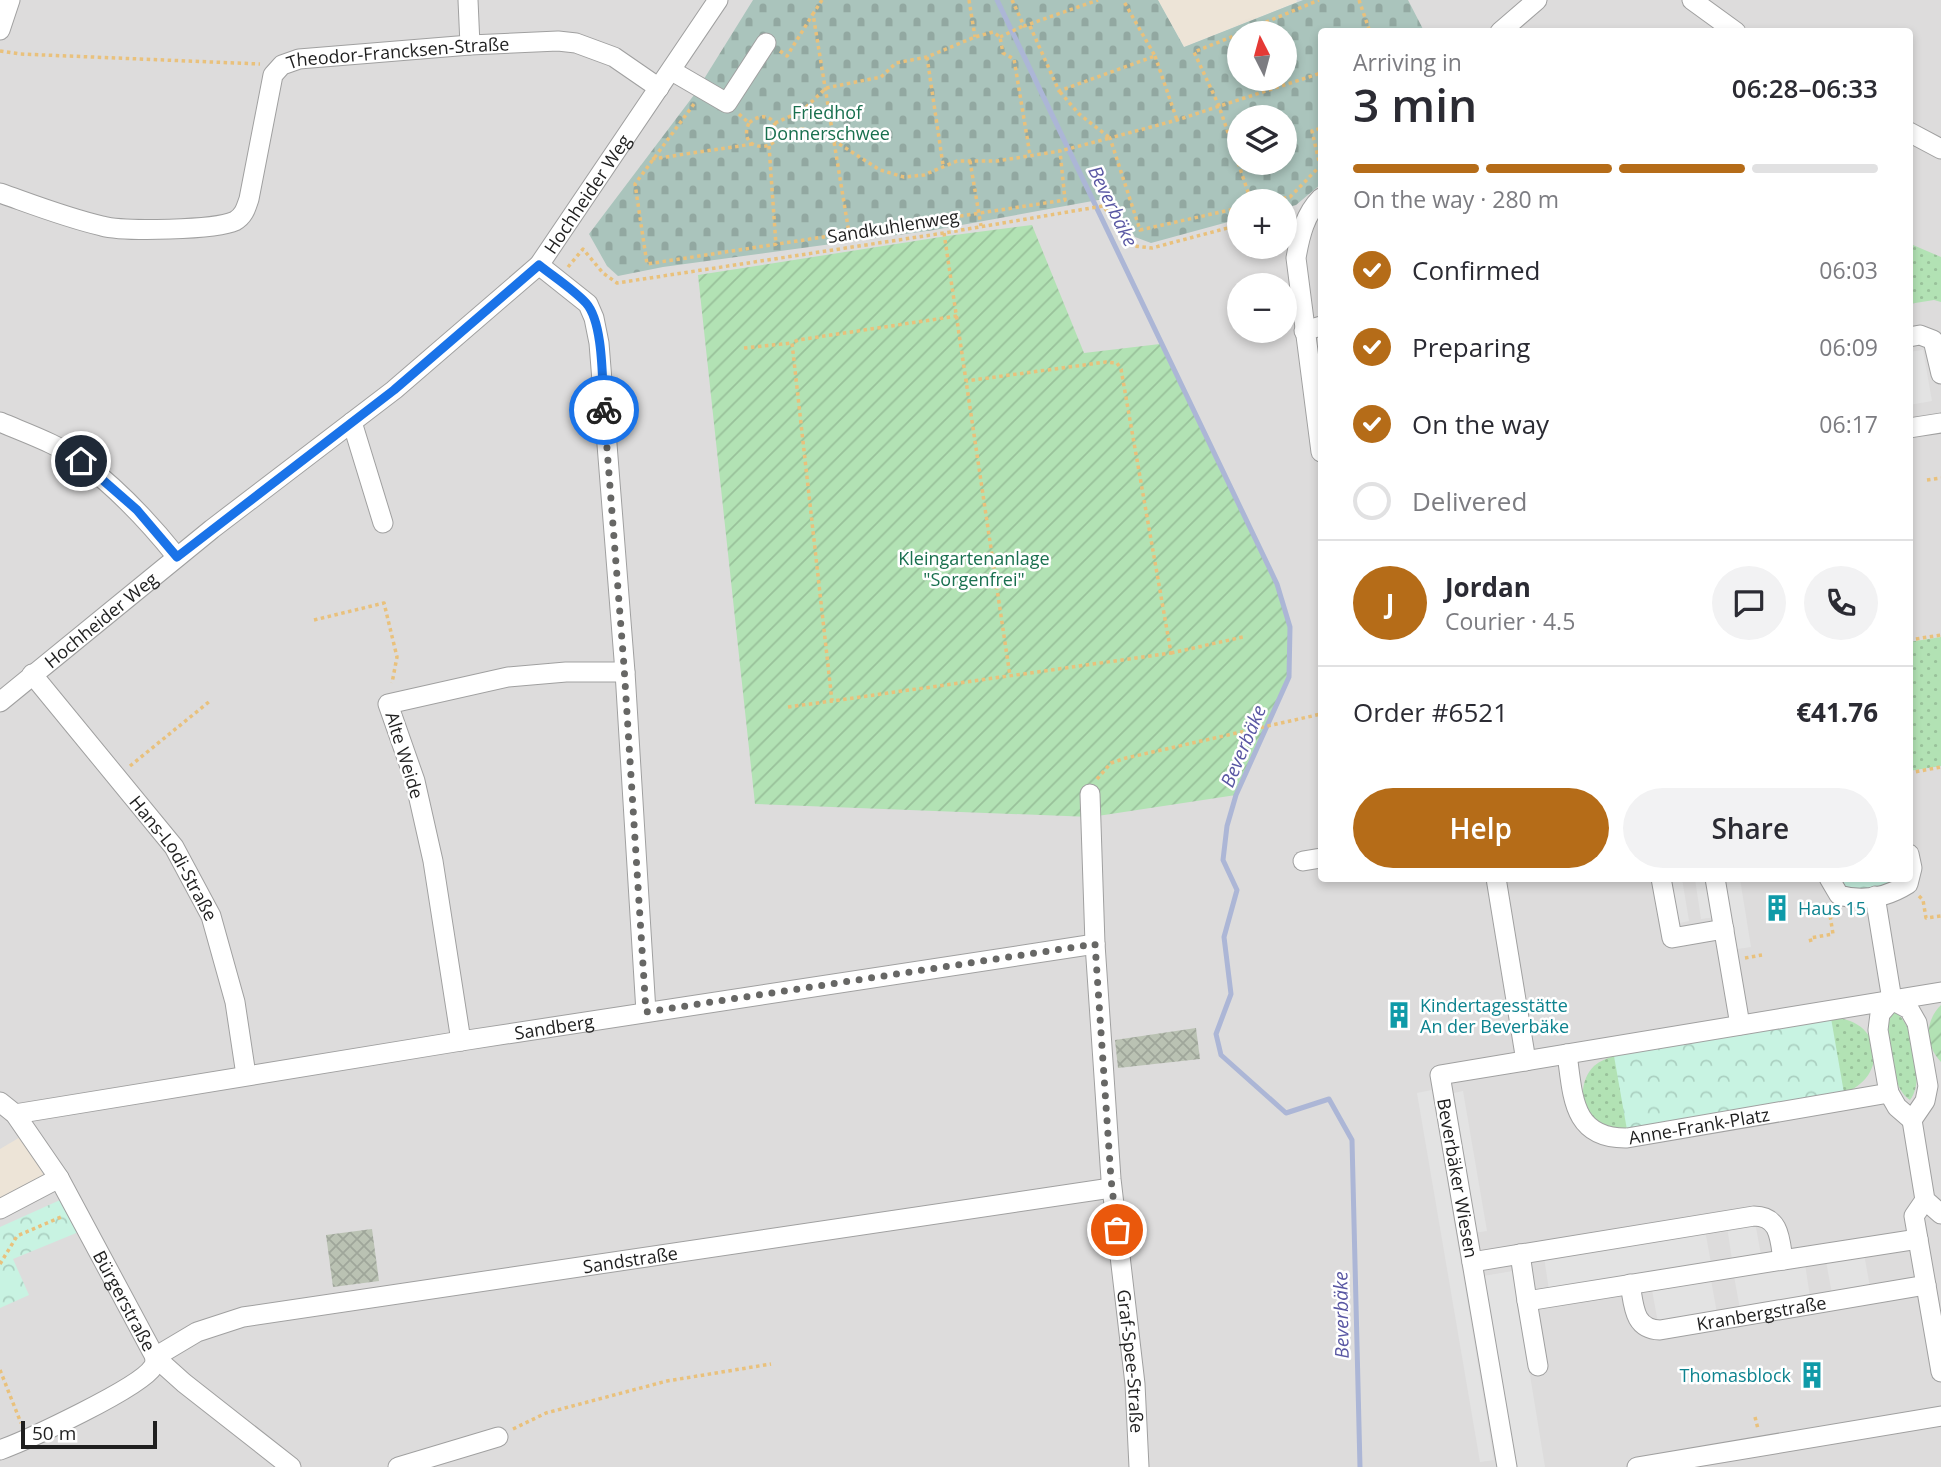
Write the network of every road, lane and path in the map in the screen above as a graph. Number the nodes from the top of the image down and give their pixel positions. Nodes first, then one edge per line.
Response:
1 (9, 0) edge
2 (468, 0) edge
3 (718, 0) edge
4 (814, 0) edge
5 (969, 0) edge
6 (1012, 0) edge
7 (1098, 0) edge
8 (1123, 0) edge
9 (1320, 0) edge
10 (1359, 0) edge
11 (1537, 0) edge
12 (1692, 0) edge
13 (821, 2) edge
14 (813, 14) junction
15 (1271, 21) edge
16 (1024, 26) junction
17 (1030, 26) junction
18 (1369, 28) edge
19 (1505, 28) edge
20 (1730, 28) edge
21 (0, 30) edge
22 (975, 37) junction
23 (1000, 37) junction
24 (1227, 39) edge
25 (766, 43) joint
26 (470, 45) junction
27 (0, 51) edge
28 (1155, 56) junction
29 (927, 57) junction
30 (282, 65) junction
31 (672, 71) junction
32 (1318, 74) edge
33 (659, 88) junction
34 (826, 88) junction
35 (1059, 91) junction
36 (704, 92) junction
37 (727, 103) junction
38 (1220, 106) junction
39 (1177, 120) junction
40 (749, 122) junction
41 (775, 123) junction
42 (1318, 129) edge
43 (778, 131) junction
44 (1913, 134) edge
45 (1110, 138) junction
46 (833, 139) junction
47 (752, 144) junction
48 (769, 146) junction
49 (1941, 149) edge
50 (1060, 151) junction
51 (1318, 154) edge
52 (1030, 156) junction
53 (652, 159) junction
54 (971, 161) junction
55 (943, 166) junction
56 (1318, 169) edge
57 (1247, 189) edge
58 (1297, 190) edge
59 (0, 193) edge
60 (1318, 202) edge
61 (1227, 211) edge
62 (979, 212) junction
63 (981, 226) junction
64 (1227, 228) edge
65 (849, 233) junction
66 (944, 233) junction
67 (776, 245) junction
68 (539, 265) junction
69 (558, 280) junction
70 (957, 316) junction
71 (1313, 328) edge
72 (1913, 336) edge
73 (792, 343) junction
74 (744, 348) dead end
75 (1941, 374) edge
76 (966, 381) junction
77 (1318, 406) edge
78 (0, 422) edge
79 (352, 422) junction
80 (1941, 423) edge
81 (1913, 427) edge
82 (1941, 478) edge
83 (1927, 480) dead end
84 (383, 523) dead end
85 (177, 557) junction
86 (314, 621) dead end
87 (1941, 635) edge
88 (1243, 636) dead end
89 (1913, 639) edge
90 (1171, 653) junction
91 (625, 672) junction
92 (32, 674) junction
93 (1010, 676) junction
94 (210, 701) dead end
95 (832, 701) junction
96 (0, 702) edge
97 (388, 704) junction
98 (788, 707) dead end
99 (1318, 715) edge
100 (1941, 767) edge
101 (1913, 772) edge
102 (117, 777) junction
103 (1090, 794) joint
104 (1497, 882) edge
105 (1662, 882) edge
106 (1717, 882) edge
107 (1908, 884) joint
108 (1834, 887) edge
109 (1875, 896) junction
110 (1941, 916) edge
111 (1724, 929) junction
112 (1811, 942) dead end
113 (1095, 944) junction
114 (1941, 992) edge
115 (1892, 1000) junction
116 (646, 1012) junction
117 (1740, 1025) junction
118 (461, 1041) junction
119 (1567, 1054) junction
120 (1526, 1060) junction
121 (246, 1075) junction
122 (1935, 1085) edge
123 (1889, 1093) junction
124 (8, 1108) edge
125 (1912, 1120) junction
126 (59, 1178) junction
127 (1111, 1188) junction
128 (1925, 1200) junction
129 (0, 1209) edge
130 (76, 1210) junction
131 (1941, 1214) edge
132 (1918, 1239) junction
133 (1520, 1254) junction
134 (1783, 1260) junction
135 (1472, 1262) junction
136 (0, 1264) edge
137 (1630, 1284) junction
138 (1926, 1285) junction
139 (1527, 1301) junction
140 (155, 1357) junction
141 (771, 1364) dead end
142 (1538, 1366) dead end
143 (0, 1370) edge
144 (1941, 1371) edge
145 (1941, 1416) edge
146 (498, 1437) joint
147 (27, 1440) junction
148 (0, 1450) edge
149 (290, 1467) edge
150 (398, 1467) edge
151 (1139, 1467) edge
152 (1507, 1467) edge
153 (1637, 1467) edge

1 - 21 street
2 - 26 street
3 - 31 street, Hochheider Weg
4 - 13 path
5 - 22 path
6 - 16 path
7 - 17 path
8 - 28 path
9 - 15 path
10 - 18 path
11 - 19 street
12 - 20 street
13 - 14 path
14 - 25 path
14 - 34 path
16 - 17 path
16 - 23 path
17 - 35 path
22 - 23 path
22 - 29 path
23 - 52 path
24 - 38 path
25 - 37 street
26 - 30 street, Theodor-Francksen-Straße
26 - 33 street, Theodor-Francksen-Straße
27 - 30 path
28 - 35 path
28 - 39 path
29 - 34 path
29 - 55 path
30 - 59 street, Theodor-Francksen-Straße
31 - 33 street, Hochheider Weg
31 - 36 street
32 - 38 path
33 - 68 street, Hochheider Weg
34 - 41 path
34 - 46 path
35 - 45 path
36 - 37 street
36 - 53 path
37 - 40 path
38 - 39 path
38 - 57 path
39 - 45 path
40 - 41 path
40 - 47 path
41 - 43 path
42 - 51 path
43 - 46 path
43 - 48 path
44 - 49 street
45 - 50 path
45 - 61 path
46 - 55 path
46 - 65 path
47 - 48 path
47 - 53 path
48 - 67 path
50 - 52 path
50 - 62 path
52 - 54 path
53 - 67 path
54 - 55 path
54 - 62 path
56 - 58 path
60 - 71 street
62 - 63 path
62 - 65 path
63 - 64 path, Sandkuhlenweg
63 - 66 path, Sandkuhlenweg
65 - 67 path
66 - 69 path, Sandkuhlenweg
66 - 70 path
68 - 69 street
68 - 79 street, Hochheider Weg
69 - 91 street
70 - 73 path
70 - 76 path
71 - 77 street
72 - 75 street
73 - 74 path
73 - 95 path
76 - 90 path
76 - 93 path
78 - 85 street
79 - 84 street
79 - 85 street, Hochheider Weg
80 - 81 street
82 - 83 path
85 - 92 street, Hochheider Weg
86 - 97 path
87 - 89 path
88 - 90 path
90 - 93 path
91 - 97 street, Alte Weide
91 - 116 street
92 - 96 street, Hochheider Weg
92 - 102 street, Hans-Lodi-Straße
93 - 95 path
94 - 102 path
95 - 98 path
97 - 118 street, Alte Weide
99 - 103 path
100 - 101 path
102 - 121 street, Hans-Lodi-Straße
103 - 113 street, Graf-Spee-Straße
104 - 120 street
105 - 111 street
106 - 111 street
107 - 109 street
107 - 110 path
108 - 109 street
108 - 112 path
109 - 115 street
111 - 117 street
113 - 116 street, Sandberg
113 - 127 street, Graf-Spee-Straße
114 - 115 street
115 - 117 street
115 - 122 street
115 - 123 street
116 - 118 street, Sandberg
117 - 119 street
118 - 121 street, Sandberg
119 - 120 street
119 - 123 street, Anne-Frank-Platz
120 - 135 street, Beverbäker Wiesen
121 - 124 street, Sandberg
122 - 125 street
123 - 125 street
124 - 126 street, Bürgerstraße
125 - 128 street
126 - 129 street
126 - 130 street, Bürgerstraße
127 - 140 street, Sandstraße
127 - 151 street, Graf-Spee-Straße
128 - 131 street
128 - 132 street
130 - 136 path
130 - 140 street, Bürgerstraße
132 - 134 street
132 - 138 street
133 - 134 street
133 - 135 street
133 - 139 street
134 - 137 street
135 - 152 street, Beverbäker Wiesen
137 - 138 street, Kranbergstraße
137 - 139 street
138 - 144 street
139 - 142 street
140 - 147 street
140 - 149 street, Bürgerstraße
141 - 146 path
143 - 147 path
145 - 153 street
146 - 150 street
147 - 148 street

